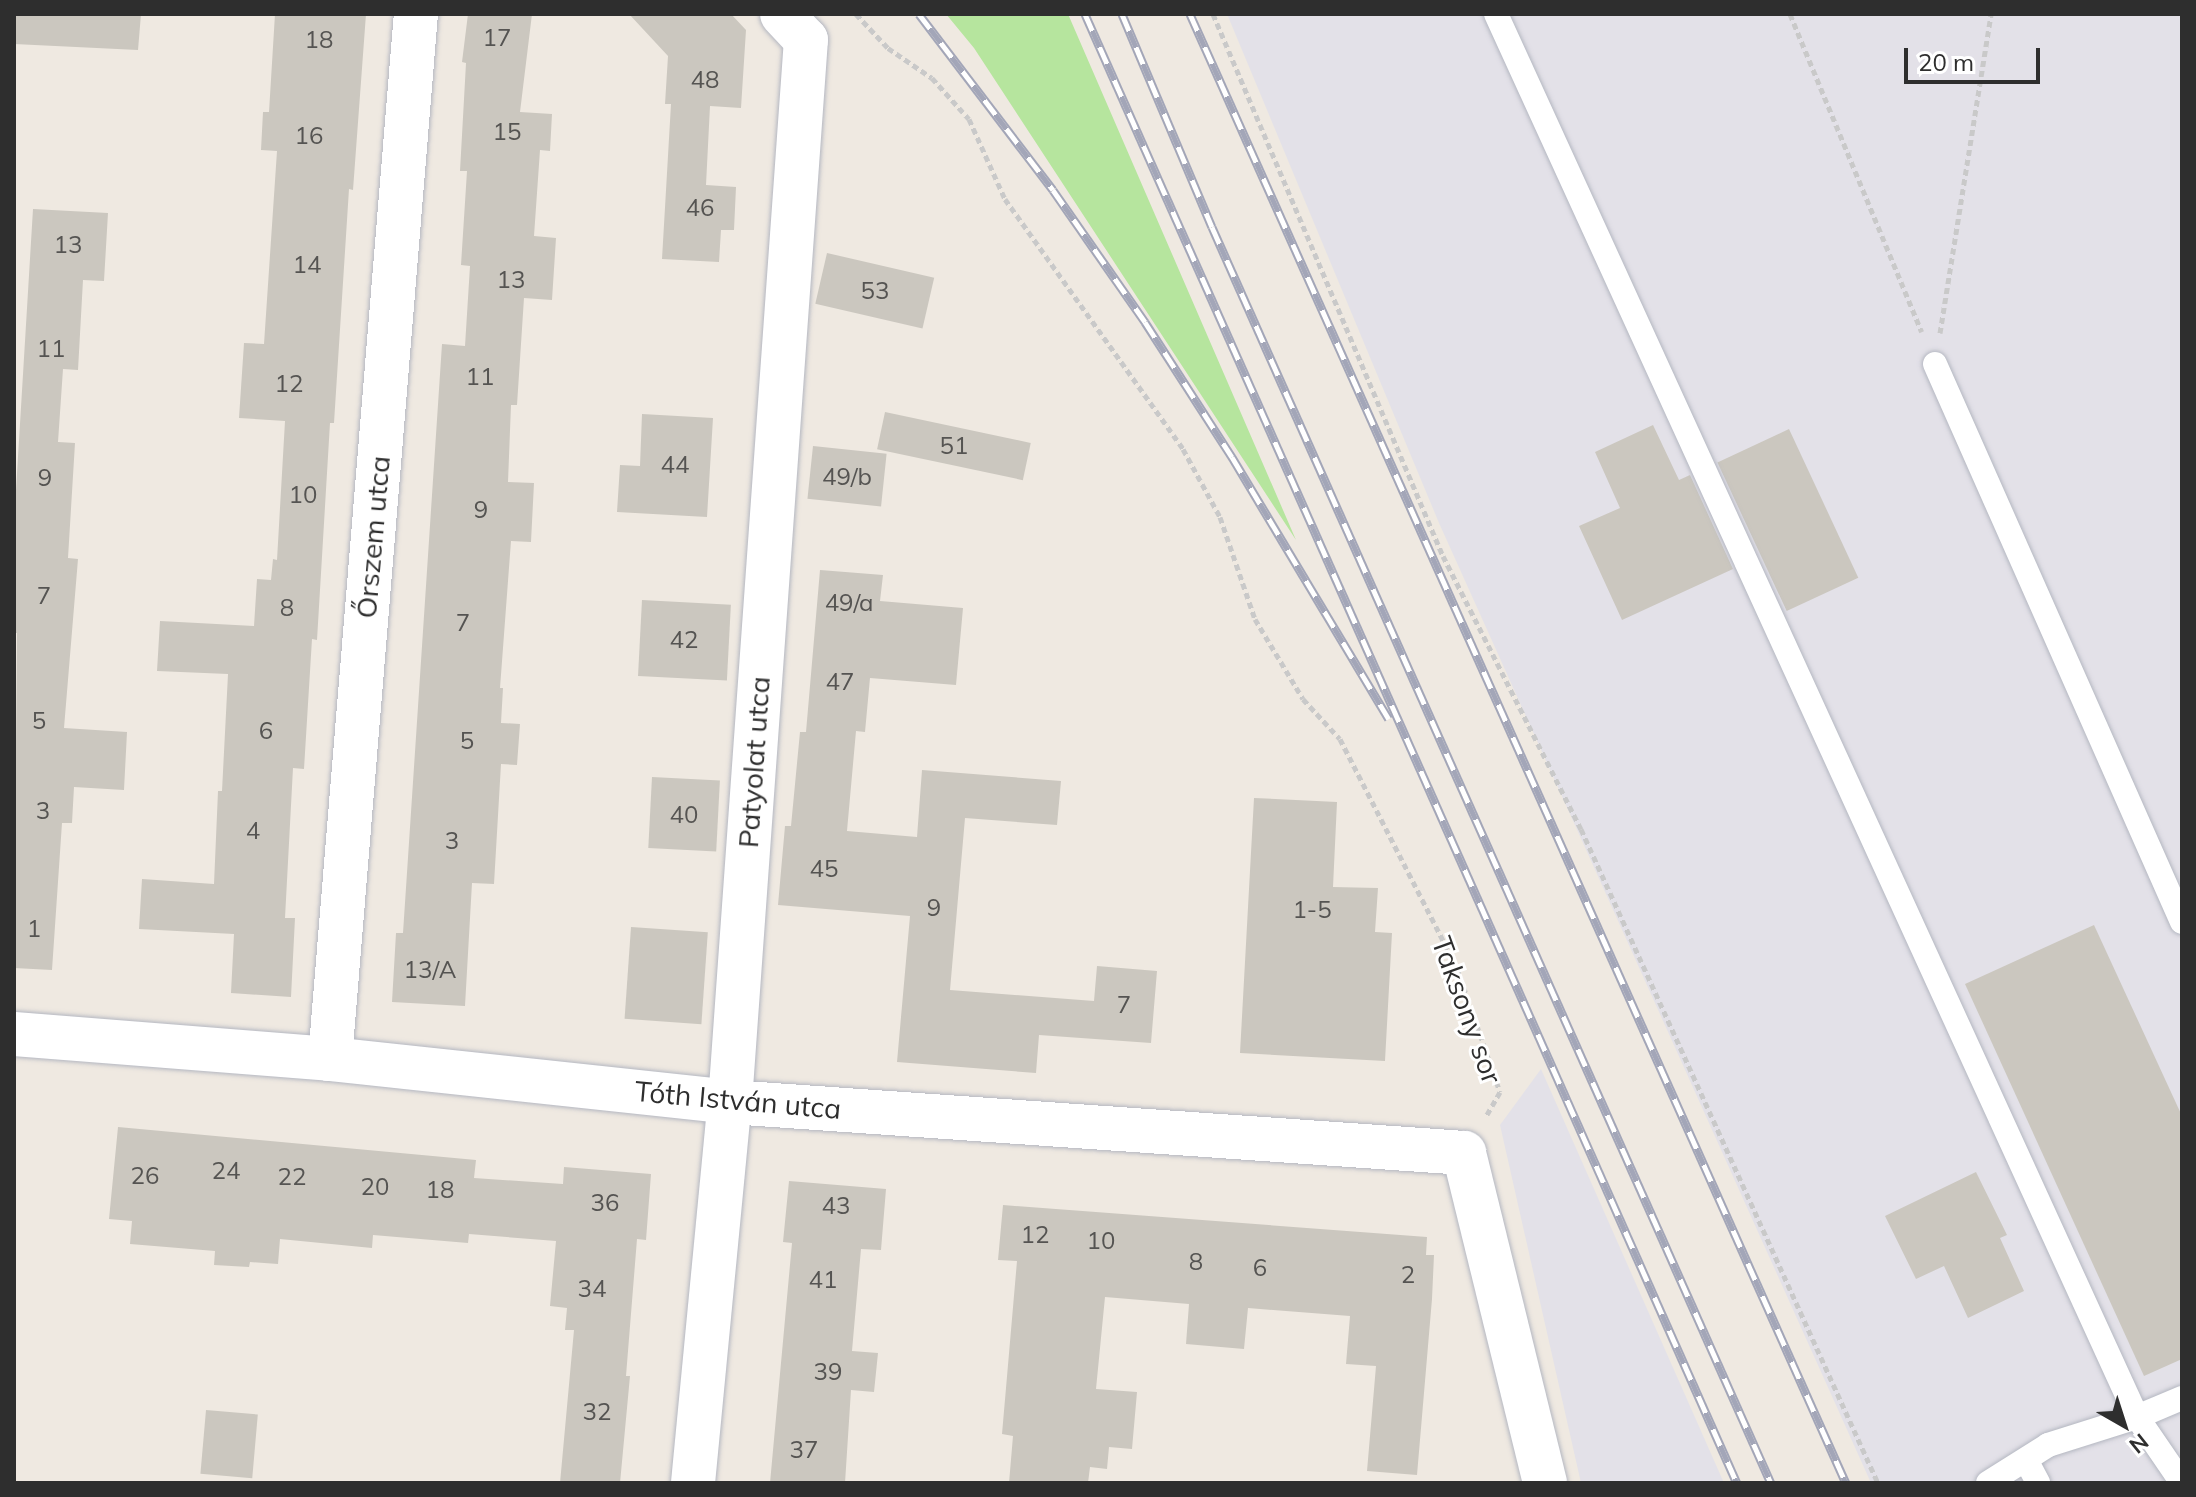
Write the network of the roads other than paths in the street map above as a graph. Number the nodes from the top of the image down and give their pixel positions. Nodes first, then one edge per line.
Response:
1 (416, 14) edge
2 (1496, 14) edge
3 (794, 27) edge
4 (1935, 364) road end
5 (2182, 922) edge
6 (14, 1034) edge
7 (330, 1059) junction
8 (730, 1102) junction
9 (2182, 1398) edge
10 (2137, 1417) junction
11 (2026, 1460) junction
12 (693, 1483) edge
13 (1545, 1483) edge
14 (1988, 1483) edge
15 (2038, 1483) edge
16 (2182, 1483) edge

1 - 7 street, Őrszem utca
2 - 10 lane
3 - 8 street, Patyolat utca
4 - 5 lane
6 - 7 street, Tóth István utca
7 - 8 street, Tóth István utca
8 - 12 street, Patyolat utca
8 - 13 street, Tóth István utca
9 - 10 lane
10 - 11 lane
10 - 16 lane
11 - 14 lane
11 - 15 lane

